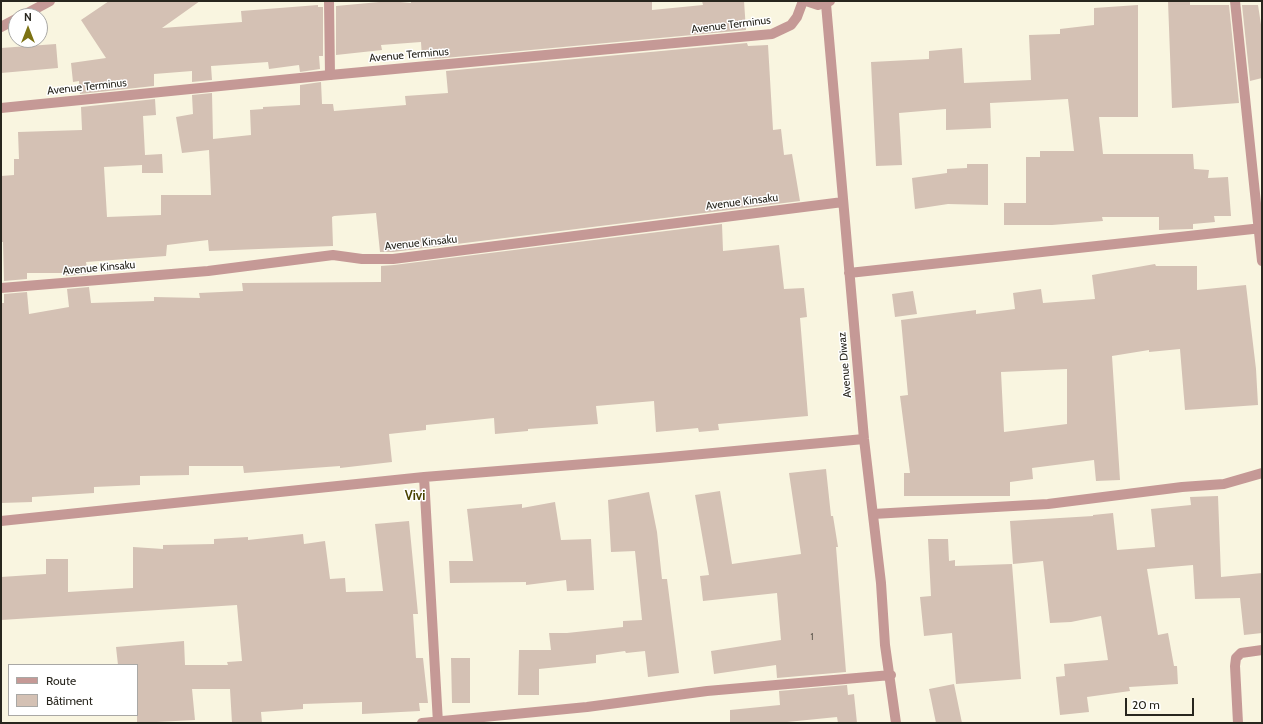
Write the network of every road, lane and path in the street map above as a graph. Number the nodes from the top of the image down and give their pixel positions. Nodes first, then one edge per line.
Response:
1 (50, 1) edge
2 (329, 1) edge
3 (803, 1) edge
4 (806, 1) edge
5 (1234, 1) edge
6 (828, 2) edge
7 (37, 8) edge
8 (330, 74) junction
9 (1, 108) edge
10 (842, 202) junction
11 (1260, 228) edge
12 (1262, 261) edge
13 (849, 273) junction
14 (1, 288) edge
15 (864, 439) junction
16 (1262, 473) edge
17 (424, 477) junction
18 (873, 514) junction
19 (1, 521) edge
20 (1262, 650) edge
21 (891, 675) junction
22 (422, 723) edge
23 (438, 723) edge
24 (896, 723) edge
25 (1238, 723) edge

1 - 7 street
2 - 8 street
3 - 8 street, Avenue Terminus
4 - 6 street
5 - 11 street
6 - 10 street, Avenue Diwaz
8 - 9 street, Avenue Terminus
10 - 13 street, Avenue Diwaz
10 - 14 street, Avenue Kinsaku
11 - 12 street
11 - 13 street
13 - 15 street, Avenue Diwaz
15 - 17 street
15 - 18 street, Avenue Diwaz
16 - 18 street
17 - 19 street
17 - 23 street
18 - 21 street, Avenue Diwaz
20 - 25 street
21 - 23 street
21 - 24 street, Avenue Diwaz
22 - 23 street

